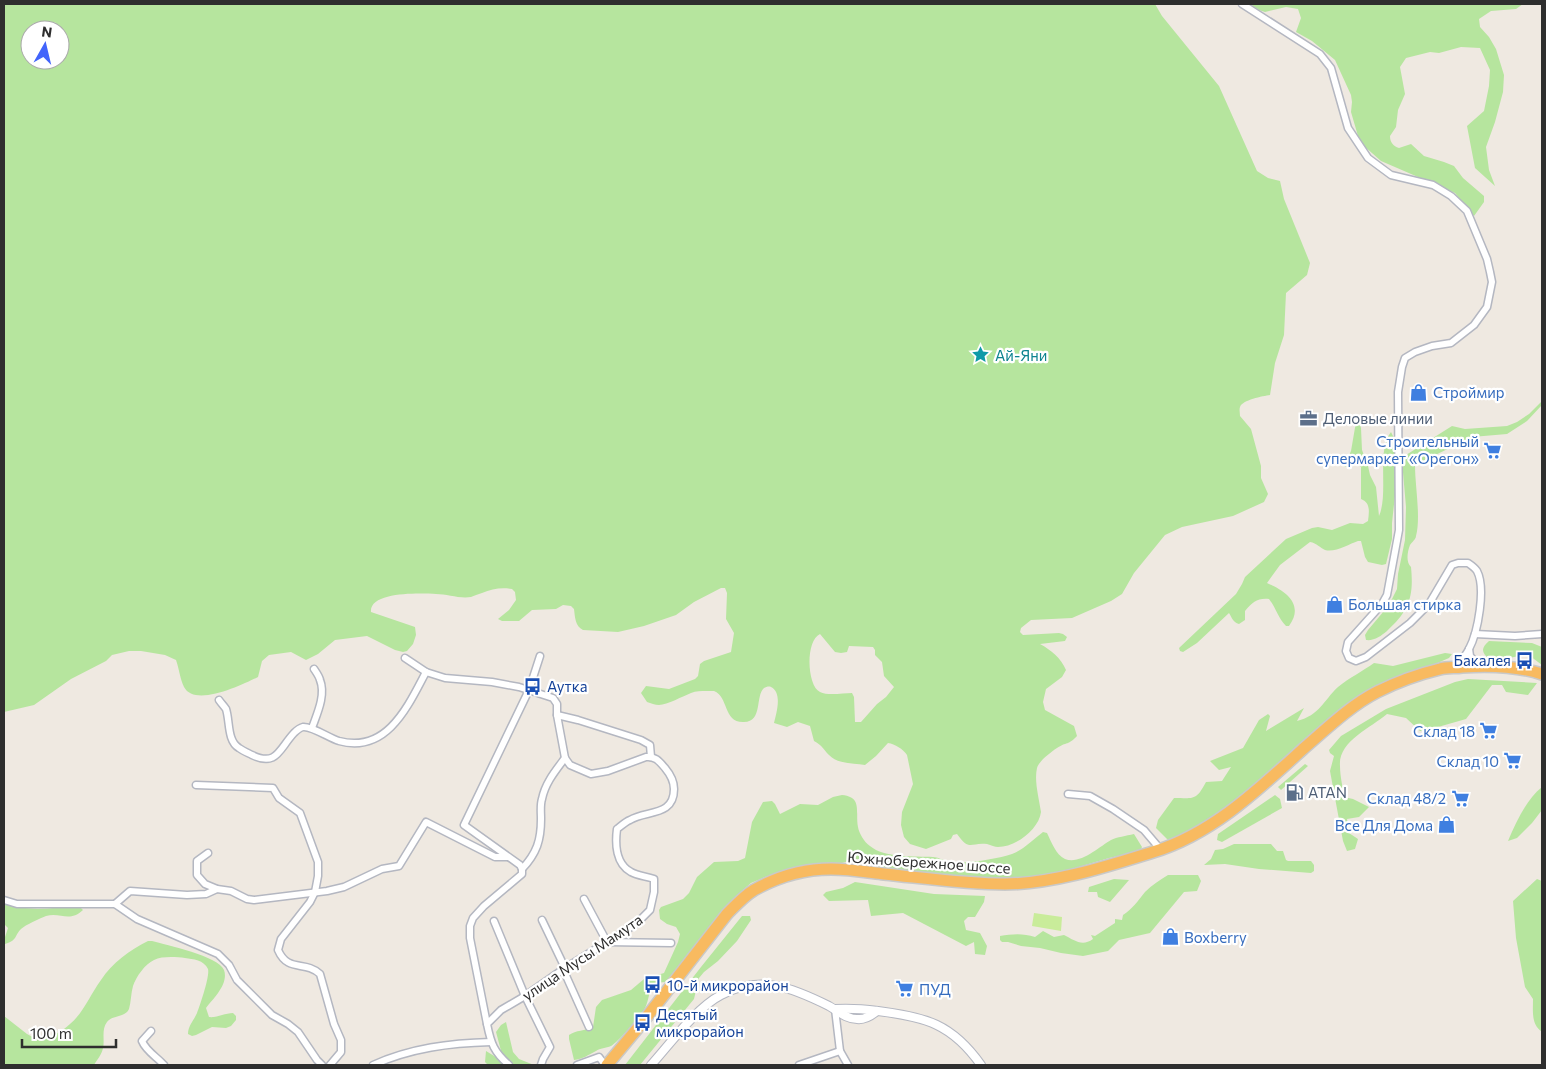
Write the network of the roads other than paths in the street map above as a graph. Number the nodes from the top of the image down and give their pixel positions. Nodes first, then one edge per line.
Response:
1 (1242, 4) edge
2 (1475, 634) junction
3 (1542, 634) edge
4 (1469, 649) junction
5 (540, 656) dead end
6 (404, 658) dead end
7 (1486, 667) junction
8 (1455, 668) junction
9 (314, 669) dead end
10 (426, 672) junction
11 (1444, 672) junction
12 (1540, 674) edge
13 (529, 690) junction
14 (219, 700) dead end
15 (557, 715) junction
16 (312, 728) junction
17 (651, 757) junction
18 (565, 758) junction
19 (196, 785) dead end
20 (1068, 794) dead end
21 (1161, 850) junction
22 (208, 853) dead end
23 (509, 857) junction
24 (522, 868) junction
25 (217, 889) junction
26 (315, 892) junction
27 (584, 899) dead end
28 (4, 900) edge
29 (114, 904) junction
30 (542, 920) dead end
31 (494, 921) dead end
32 (607, 942) junction
33 (671, 943) dead end
34 (564, 968) junction
35 (525, 996) junction
36 (835, 1009) junction
37 (877, 1011) junction
38 (846, 1017) junction
39 (488, 1024) junction
40 (838, 1024) junction
41 (589, 1027) dead end
42 (151, 1032) dead end
43 (491, 1042) junction
44 (840, 1051) junction
45 (164, 1065) edge
46 (322, 1065) edge
47 (330, 1065) edge
48 (373, 1065) edge
49 (510, 1065) edge
50 (542, 1065) edge
51 (577, 1065) edge
52 (606, 1065) edge
53 (612, 1065) edge
54 (651, 1065) edge
55 (799, 1065) edge
56 (848, 1065) edge
57 (981, 1065) edge

1 - 2 street
2 - 3 street
2 - 4 street
4 - 7 street
4 - 8 street
5 - 13 street
6 - 10 street
7 - 8 highway, Южнобережное шоссе
7 - 11 highway, Южнобережное шоссе
7 - 12 highway, Южнобережное шоссе
8 - 11 street
8 - 21 highway, Южнобережное шоссе
9 - 16 street
10 - 13 street
10 - 16 street
11 - 53 highway, Южнобережное шоссе
13 - 15 street
13 - 23 street
14 - 16 street
15 - 17 street
15 - 18 street
17 - 18 street
17 - 32 street, улица Мусы Мамута
18 - 24 street
19 - 26 street
20 - 21 street
21 - 52 highway, Южнобережное шоссе
22 - 25 street
23 - 24 street
23 - 26 street
24 - 39 street
25 - 26 street
25 - 29 street
26 - 47 street
27 - 32 street
28 - 29 street
29 - 46 street
30 - 34 street
31 - 35 street
32 - 33 street
32 - 34 street, улица Мусы Мамута
34 - 35 street, улица Мусы Мамута
34 - 41 street
35 - 39 street, улица Мусы Мамута
35 - 50 street
36 - 37 street
36 - 38 street
36 - 40 street
36 - 54 street
37 - 38 street
37 - 57 street
38 - 40 street
39 - 43 street
40 - 44 street
42 - 45 street
43 - 48 street
43 - 49 street
44 - 55 street
44 - 56 street
51 - 52 street

